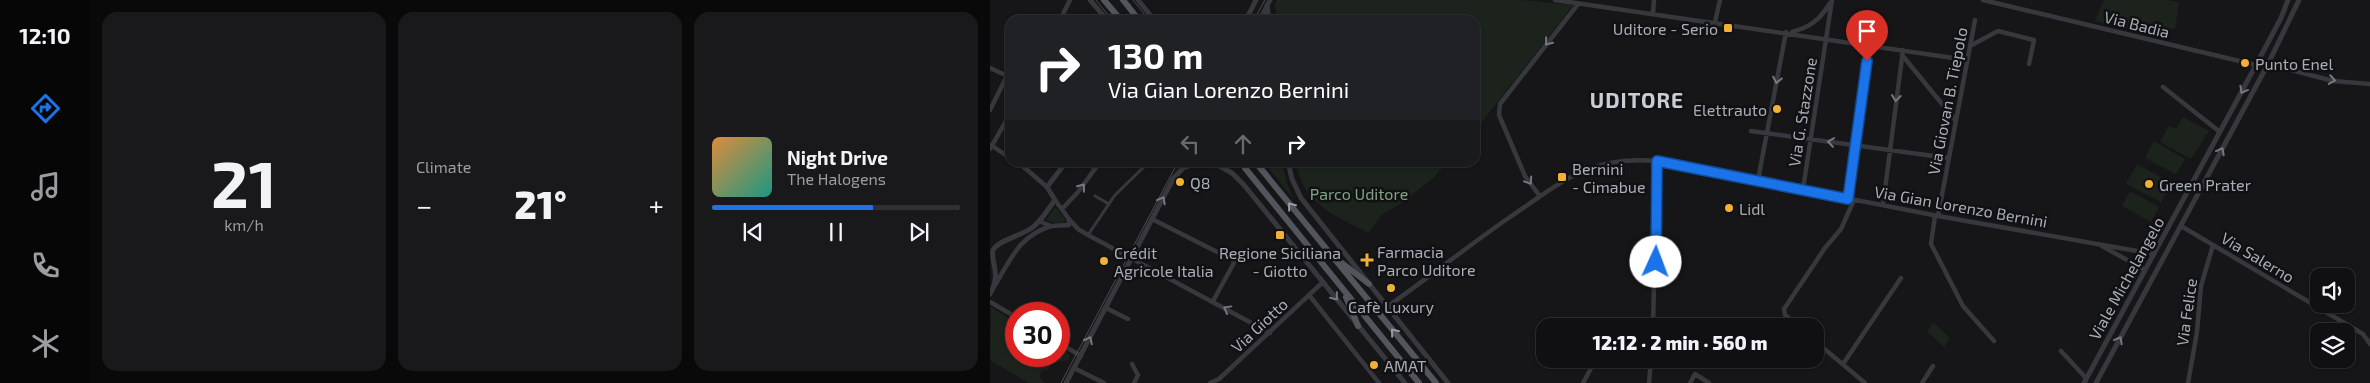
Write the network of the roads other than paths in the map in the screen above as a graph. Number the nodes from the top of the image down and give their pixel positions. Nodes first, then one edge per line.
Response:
1 (1070, 0) edge
2 (1090, 0) edge
3 (1104, 0) edge
4 (1122, 0) edge
5 (1138, 0) edge
6 (1256, 0) edge
7 (1555, 0) edge
8 (1654, 0) edge
9 (1720, 0) edge
10 (1832, 0) edge
11 (1983, 0) edge
12 (2288, 0) edge
13 (2299, 0) edge
14 (1268, 2) edge
15 (1998, 2) edge
16 (1578, 4) junction
17 (1653, 13) junction
18 (1062, 15) edge
19 (1102, 15) edge
20 (1117, 15) edge
21 (1135, 15) edge
22 (1150, 15) edge
23 (1248, 15) edge
24 (1262, 15) edge
25 (1269, 15) edge
26 (1975, 20) dead end
27 (1715, 22) junction
28 (1788, 32) junction
29 (1826, 38) junction
30 (1869, 44) junction
31 (1970, 46) junction
32 (1902, 52) junction
33 (1968, 60) junction
34 (2028, 64) dead end
35 (2268, 64) junction
36 (2256, 65) junction
37 (990, 68) edge
38 (1005, 75) edge
39 (1005, 81) edge
40 (2370, 84) edge
41 (2162, 87) dead end
42 (990, 93) edge
43 (996, 96) junction
44 (990, 110) edge
45 (1956, 121) junction
46 (1005, 123) edge
47 (1751, 131) dead end
48 (2220, 132) junction
49 (1767, 133) junction
50 (1811, 139) junction
51 (1856, 146) junction
52 (991, 147) edge
53 (1890, 150) junction
54 (1005, 155) edge
55 (1948, 158) junction
56 (1657, 161) junction
57 (1024, 167) edge
58 (1062, 167) edge
59 (1093, 167) edge
60 (1144, 167) edge
61 (1186, 167) edge
62 (1223, 167) edge
63 (1259, 167) edge
64 (1289, 167) edge
65 (1245, 168) dead end
66 (1095, 169) joint
67 (2195, 179) junction
68 (1758, 180) junction
69 (2204, 184) junction
70 (1047, 186) junction
71 (1803, 189) junction
72 (1539, 195) junction
73 (1095, 196) dead end
74 (1851, 199) junction
75 (1055, 200) junction
76 (1109, 204) junction
77 (1883, 205) junction
78 (1062, 209) junction
79 (1937, 216) junction
80 (1042, 218) junction
81 (1152, 218) junction
82 (1069, 219) junction
83 (1051, 226) junction
84 (2181, 226) junction
85 (1064, 227) junction
86 (1078, 230) junction
87 (1031, 231) junction
88 (1088, 235) junction
89 (2098, 244) junction
90 (2213, 245) junction
91 (2154, 254) junction
92 (1333, 257) junction
93 (1131, 259) junction
94 (992, 260) edge
95 (1010, 262) junction
96 (2145, 270) junction
97 (1901, 278) dead end
98 (1323, 282) junction
99 (1369, 284) junction
100 (994, 287) junction
101 (1343, 289) junction
102 (990, 294) edge
103 (1309, 295) junction
104 (1213, 301) junction
105 (990, 302) edge
106 (1387, 307) junction
107 (1106, 308) junction
108 (1005, 311) edge
109 (1653, 318) edge
110 (1788, 318) edge
111 (1128, 319) dead end
112 (1358, 326) junction
113 (1270, 333) junction
114 (1994, 342) dead end
115 (2370, 344) edge
116 (1824, 348) edge
117 (1070, 350) edge
118 (2061, 351) dead end
119 (1081, 356) junction
120 (1132, 364) dead end
121 (1843, 364) junction
122 (1933, 366) dead end
123 (1074, 368) junction
124 (1591, 368) edge
125 (1650, 368) edge
126 (2085, 381) edge
127 (1066, 383) edge
128 (1104, 383) edge
129 (1134, 383) edge
130 (1210, 383) edge
131 (1379, 383) edge
132 (1405, 383) edge
133 (1419, 383) edge
134 (1436, 383) edge
135 (1448, 383) edge
136 (1583, 383) edge
137 (1649, 383) edge
138 (1690, 383) edge
139 (1709, 383) edge
140 (1866, 383) edge
141 (1922, 383) edge
142 (2096, 383) edge
143 (2188, 383) edge

1 - 18 street
2 - 19 street
3 - 20 main road
4 - 21 main road
5 - 22 street
6 - 23 street
7 - 16 street
8 - 17 street
9 - 27 street
10 - 28 street
10 - 29 street, Via G. Stazzone
11 - 15 street, Via Badia
12 - 36 street, Viale Michelangelo
13 - 35 street, Viale Michelangelo
14 - 24 street
14 - 25 street
15 - 36 street, Via Badia
16 - 17 street
16 -> 72 street
17 - 27 street
26 - 31 street, Via Giovan B. Tiepolo
27 - 28 street
28 - 29 street
28 -> 49 street
29 - 30 street
29 - 50 street, Via G. Stazzone
30 - 32 street
30 - 51 street
31 - 33 street, Via Giovan B. Tiepolo
31 - 34 street
32 - 33 street
32 - 45 street
32 -> 53 street
33 - 45 street, Via Giovan B. Tiepolo
35 -> 40 street
69 -> 35 street, Viale Michelangelo
36 -> 48 street, Viale Michelangelo
37 - 38 street
39 - 43 street
41 - 48 street
42 - 43 street
43 - 44 street
45 - 55 street, Via Giovan B. Tiepolo
46 - 52 street
47 - 49 street
48 - 67 street, Viale Michelangelo
49 - 50 street
49 - 68 street
51 -> 50 street
50 - 71 street, Via G. Stazzone
51 - 53 street
51 - 74 street
52 - 54 street
53 - 55 street
53 - 77 street
55 - 79 street, Via Giovan B. Tiepolo
56 - 68 street, Via Gian Lorenzo Bernini
56 - 72 street, Via Gian Lorenzo Bernini
56 - 109 street
57 - 70 street
58 - 70 street
59 - 66 street
60 - 76 street
81 -> 61 street
62 - 98 street
92 -> 63 main road
64 - 99 street
65 - 101 main road
78 -> 66 street
67 - 69 street
67 - 91 street, Viale Michelangelo
68 - 71 street, Via Gian Lorenzo Bernini
69 - 84 street, Viale Michelangelo
70 - 75 street
71 - 74 street, Via Gian Lorenzo Bernini
72 - 106 street, Via Gian Lorenzo Bernini
73 - 76 street
74 - 77 street, Via Gian Lorenzo Bernini
74 - 110 street
75 - 78 street
75 - 80 street
76 - 88 street
77 - 79 street, Via Gian Lorenzo Bernini
78 - 82 street
79 - 89 street, Via Gian Lorenzo Bernini
79 - 114 street, Via Giovan B. Tiepolo
80 - 83 street
80 - 87 street
81 - 93 street
81 - 104 street
82 - 85 street
82 - 86 street
83 - 85 street
83 - 87 street
84 - 90 street, Via Salerno
142 -> 84 street, Viale Michelangelo
85 - 86 street
86 - 88 street
87 - 94 street
87 - 95 street
88 - 93 street
89 - 91 street, Via Gian Lorenzo Bernini
89 - 96 street, Via Gian Lorenzo Bernini
90 - 115 street, Via Salerno
90 - 143 street, Via Felice
91 - 96 street, Viale Michelangelo
92 - 99 main road
134 -> 92 main road
93 - 104 street
93 - 107 street
94 - 95 street
94 - 100 street
95 - 100 street
96 - 126 street, Viale Michelangelo
97 - 121 street
98 - 103 street, Via Giotto
98 -> 112 street
99 - 106 street
100 - 102 street
101 - 112 main road
101 - 133 main road
103 - 113 street, Via Giotto
103 - 131 street
113 -> 104 street
105 - 108 street
106 - 135 street
107 - 111 street
119 -> 107 street
112 - 132 street
113 - 130 street, Via Giotto
116 - 121 street
117 - 119 street
118 - 126 street
119 - 123 street
120 - 129 street
121 - 140 street
122 - 141 street
123 - 127 street
123 - 128 street
124 - 136 street
125 - 137 street
126 - 142 street
138 - 139 street

